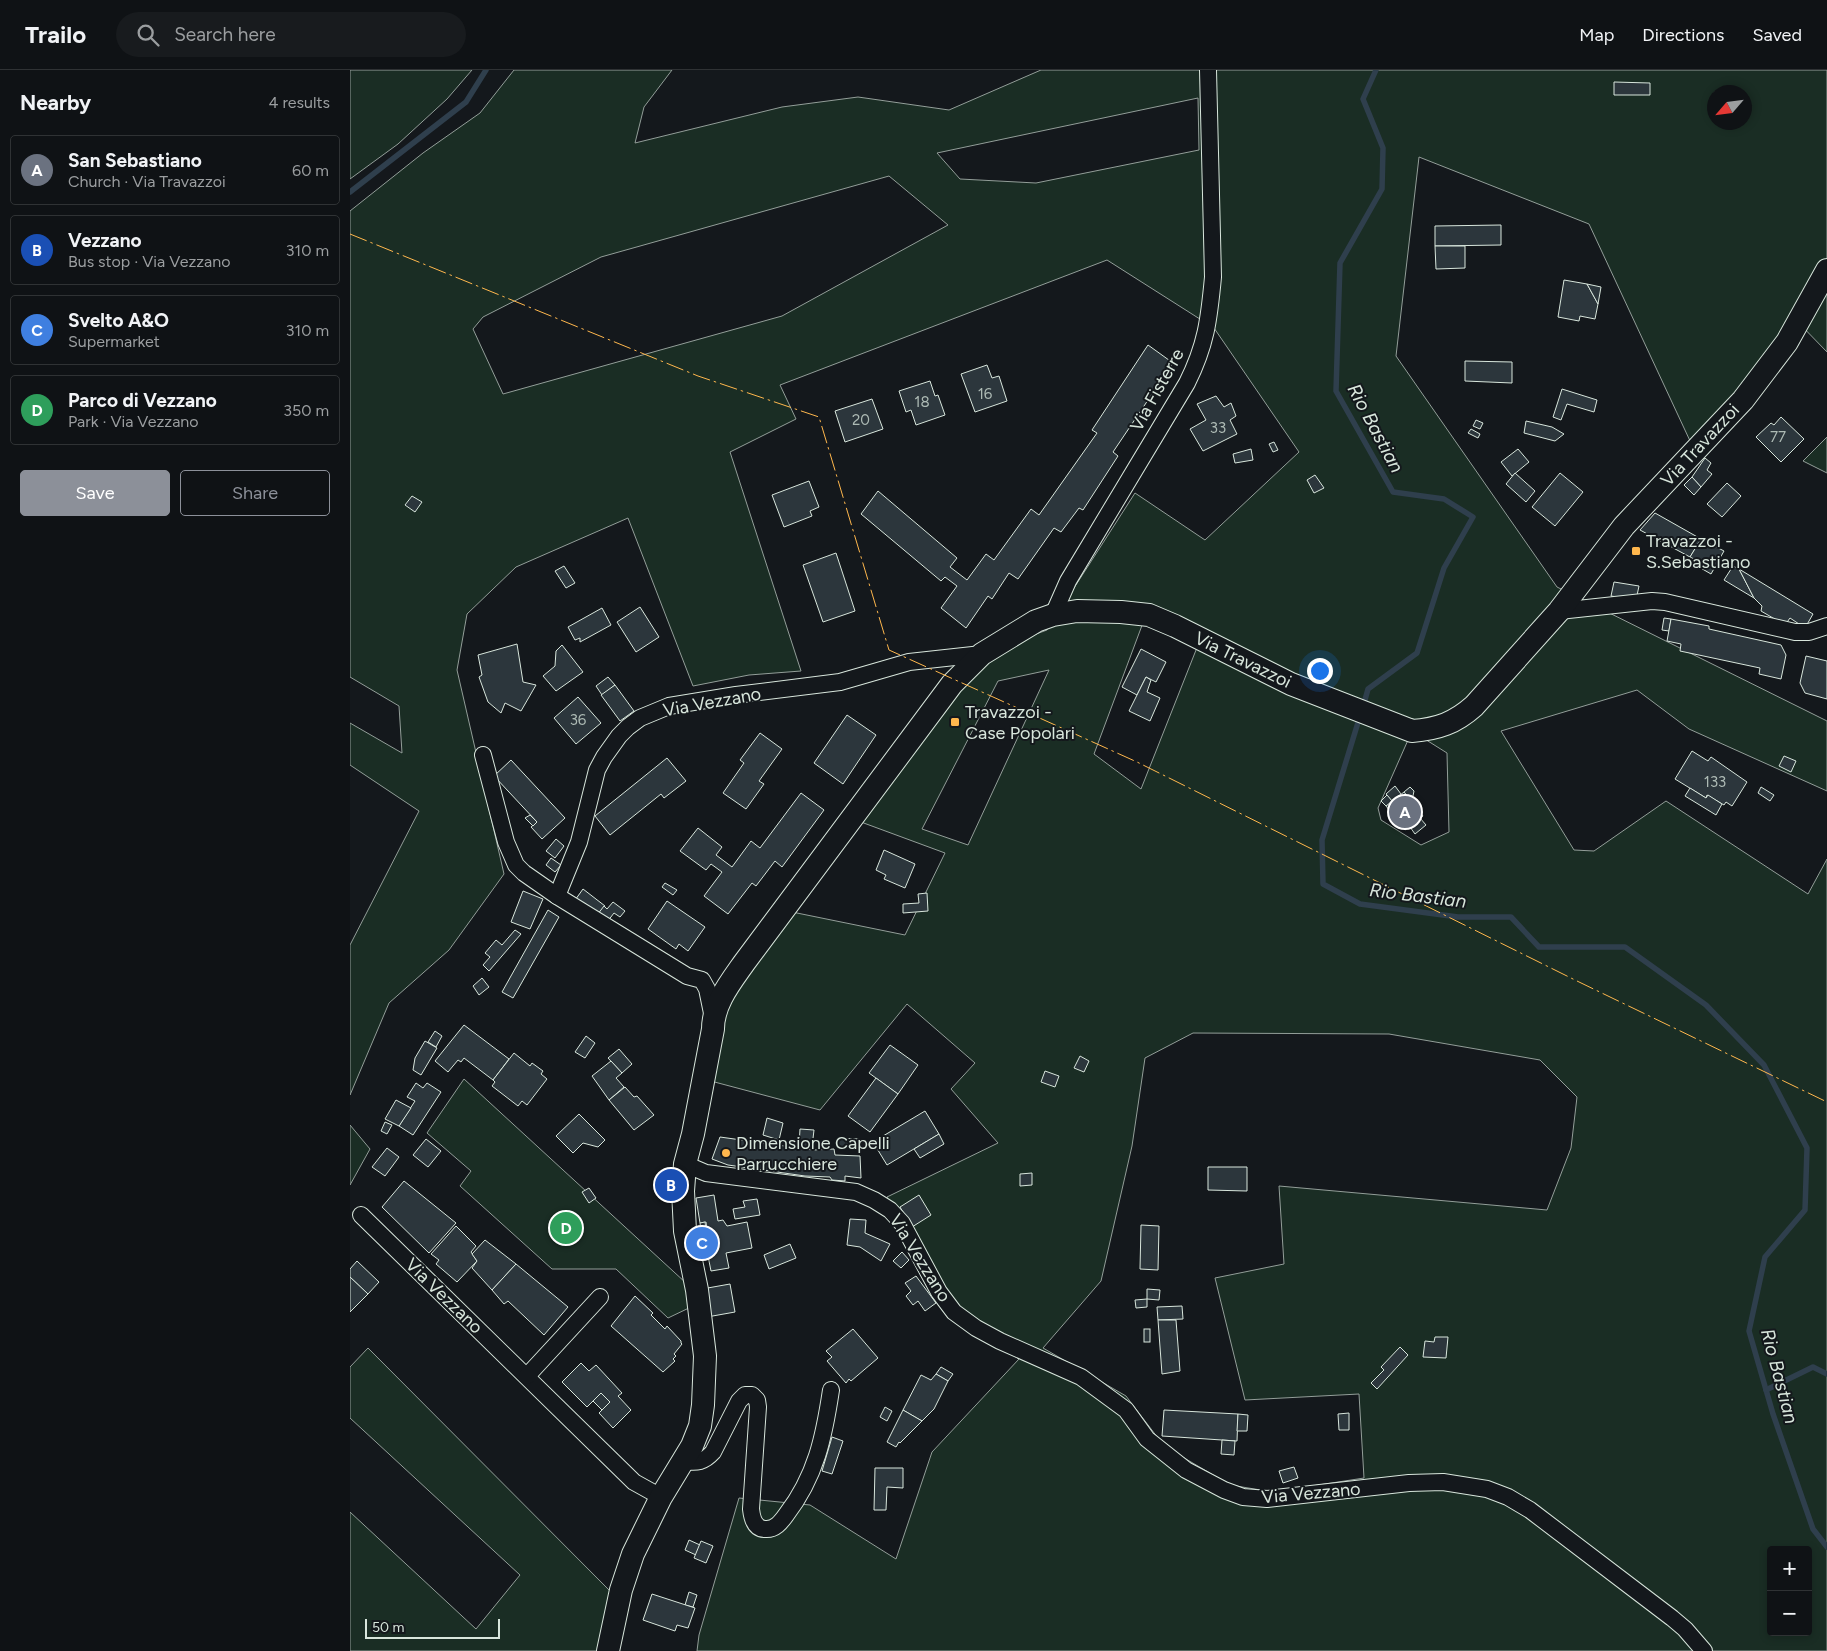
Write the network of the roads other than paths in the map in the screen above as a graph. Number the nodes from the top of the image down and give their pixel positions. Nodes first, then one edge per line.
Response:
1 (1208, 70) edge
2 (1827, 270) edge
3 (1559, 611) junction
4 (1053, 615) junction
5 (1827, 626) edge
6 (982, 654) junction
7 (483, 755) dead end
8 (557, 896) junction
9 (713, 1018) junction
10 (685, 1164) junction
11 (361, 1215) dead end
12 (600, 1297) dead end
13 (526, 1376) junction
14 (831, 1390) dead end
15 (684, 1461) junction
16 (661, 1498) junction
17 (608, 1651) edge
18 (1704, 1651) edge

1 - 4 street, Via Fisterre
2 - 3 street, Via Travazzoi
3 - 4 street, Via Travazzoi
3 - 5 street
4 - 6 street, Via Vezzano
6 - 8 street, Via Vezzano
6 - 9 street, Via Vezzano
7 - 8 street, Via Vezzano
8 - 9 street, Via Vezzano
9 - 10 street, Via Vezzano
10 - 15 street, Via Vezzano
10 - 18 street, Via Vezzano
11 - 13 street, Via Vezzano
12 - 13 street
13 - 16 street, Via Vezzano
14 - 15 street
15 - 16 street, Via Vezzano
16 - 17 street, Via Vezzano

